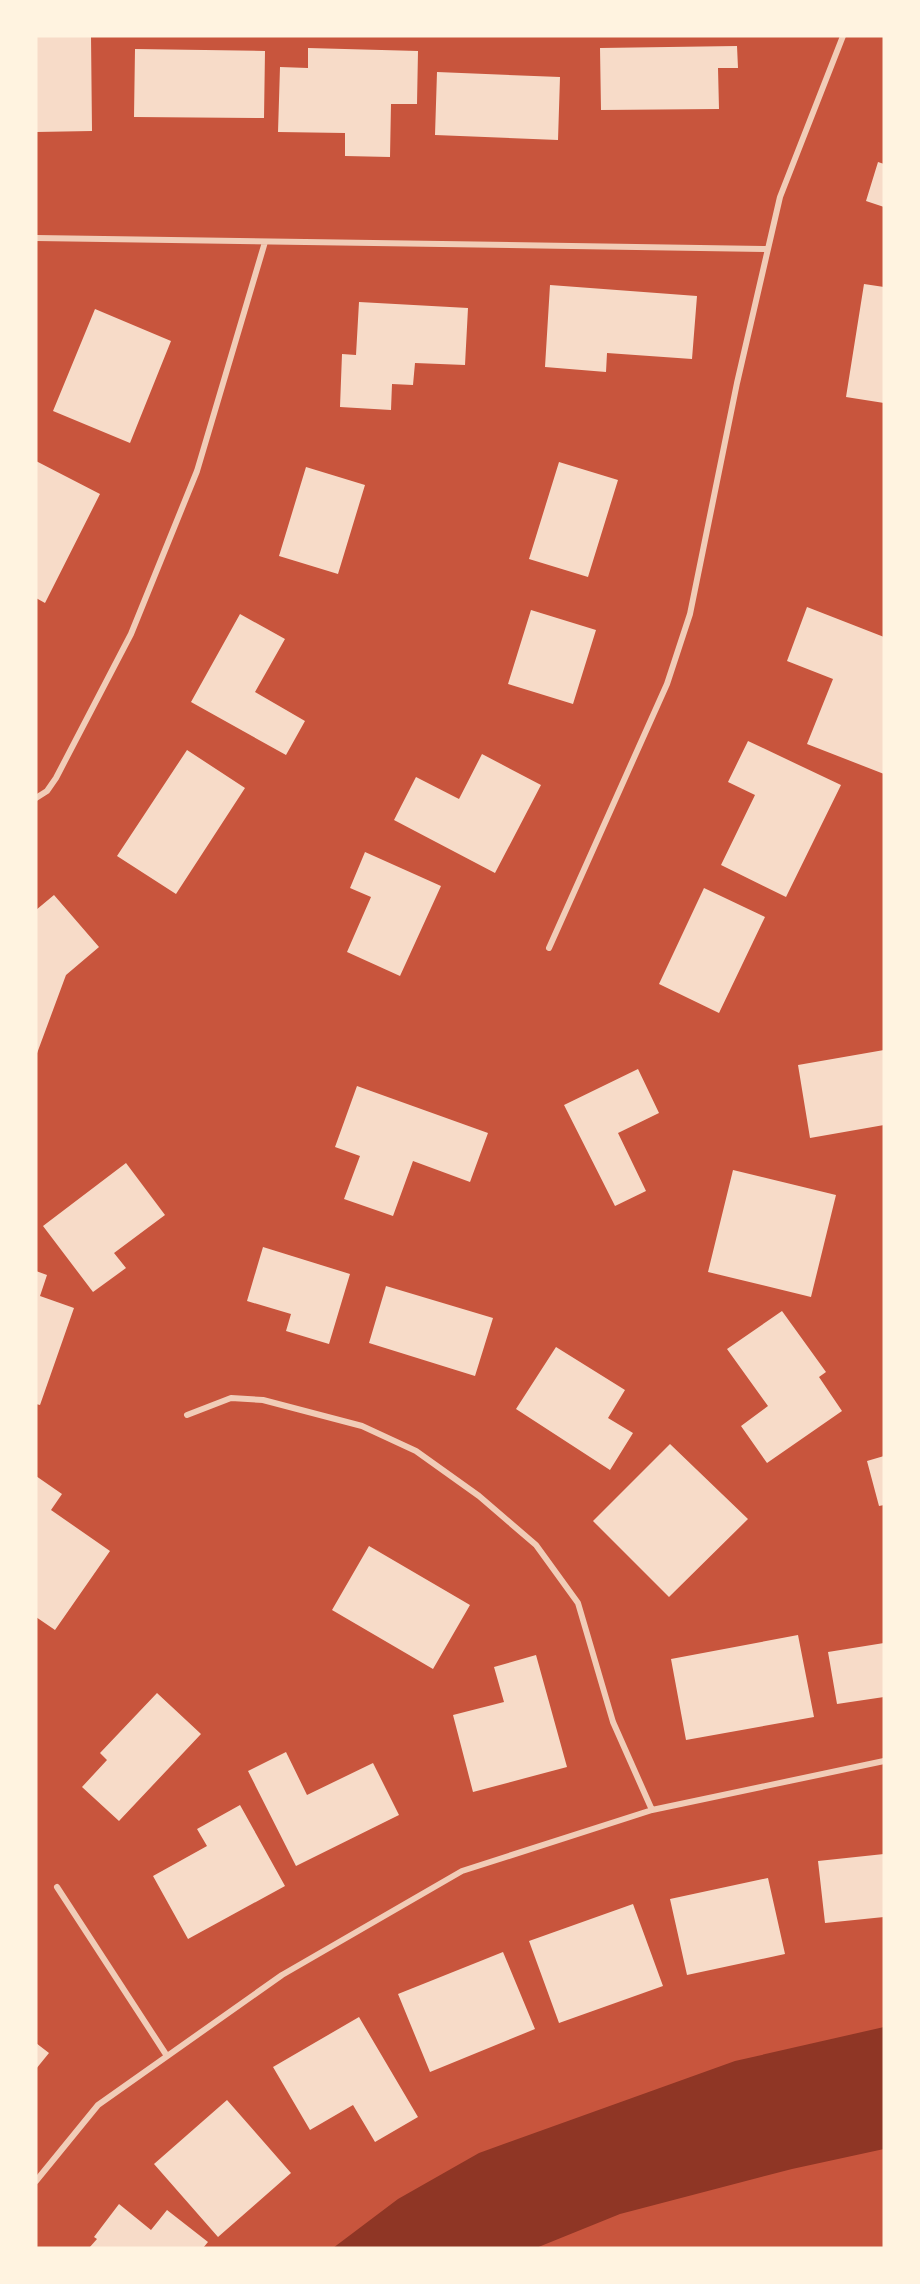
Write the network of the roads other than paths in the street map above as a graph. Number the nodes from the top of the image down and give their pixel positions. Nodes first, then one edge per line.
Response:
1 (843, 36) edge
2 (36, 238) edge
3 (265, 242) junction
4 (768, 249) junction
5 (36, 798) edge
6 (549, 948) dead end
7 (187, 1415) dead end
8 (884, 1761) edge
9 (652, 1810) junction
10 (57, 1887) dead end
11 (167, 2056) junction
12 (36, 2181) edge

1 - 4 street
2 - 3 street
3 - 4 street
3 - 5 street
4 - 6 street
7 - 9 street
8 - 9 street
9 - 11 street
10 - 11 street
11 - 12 street

